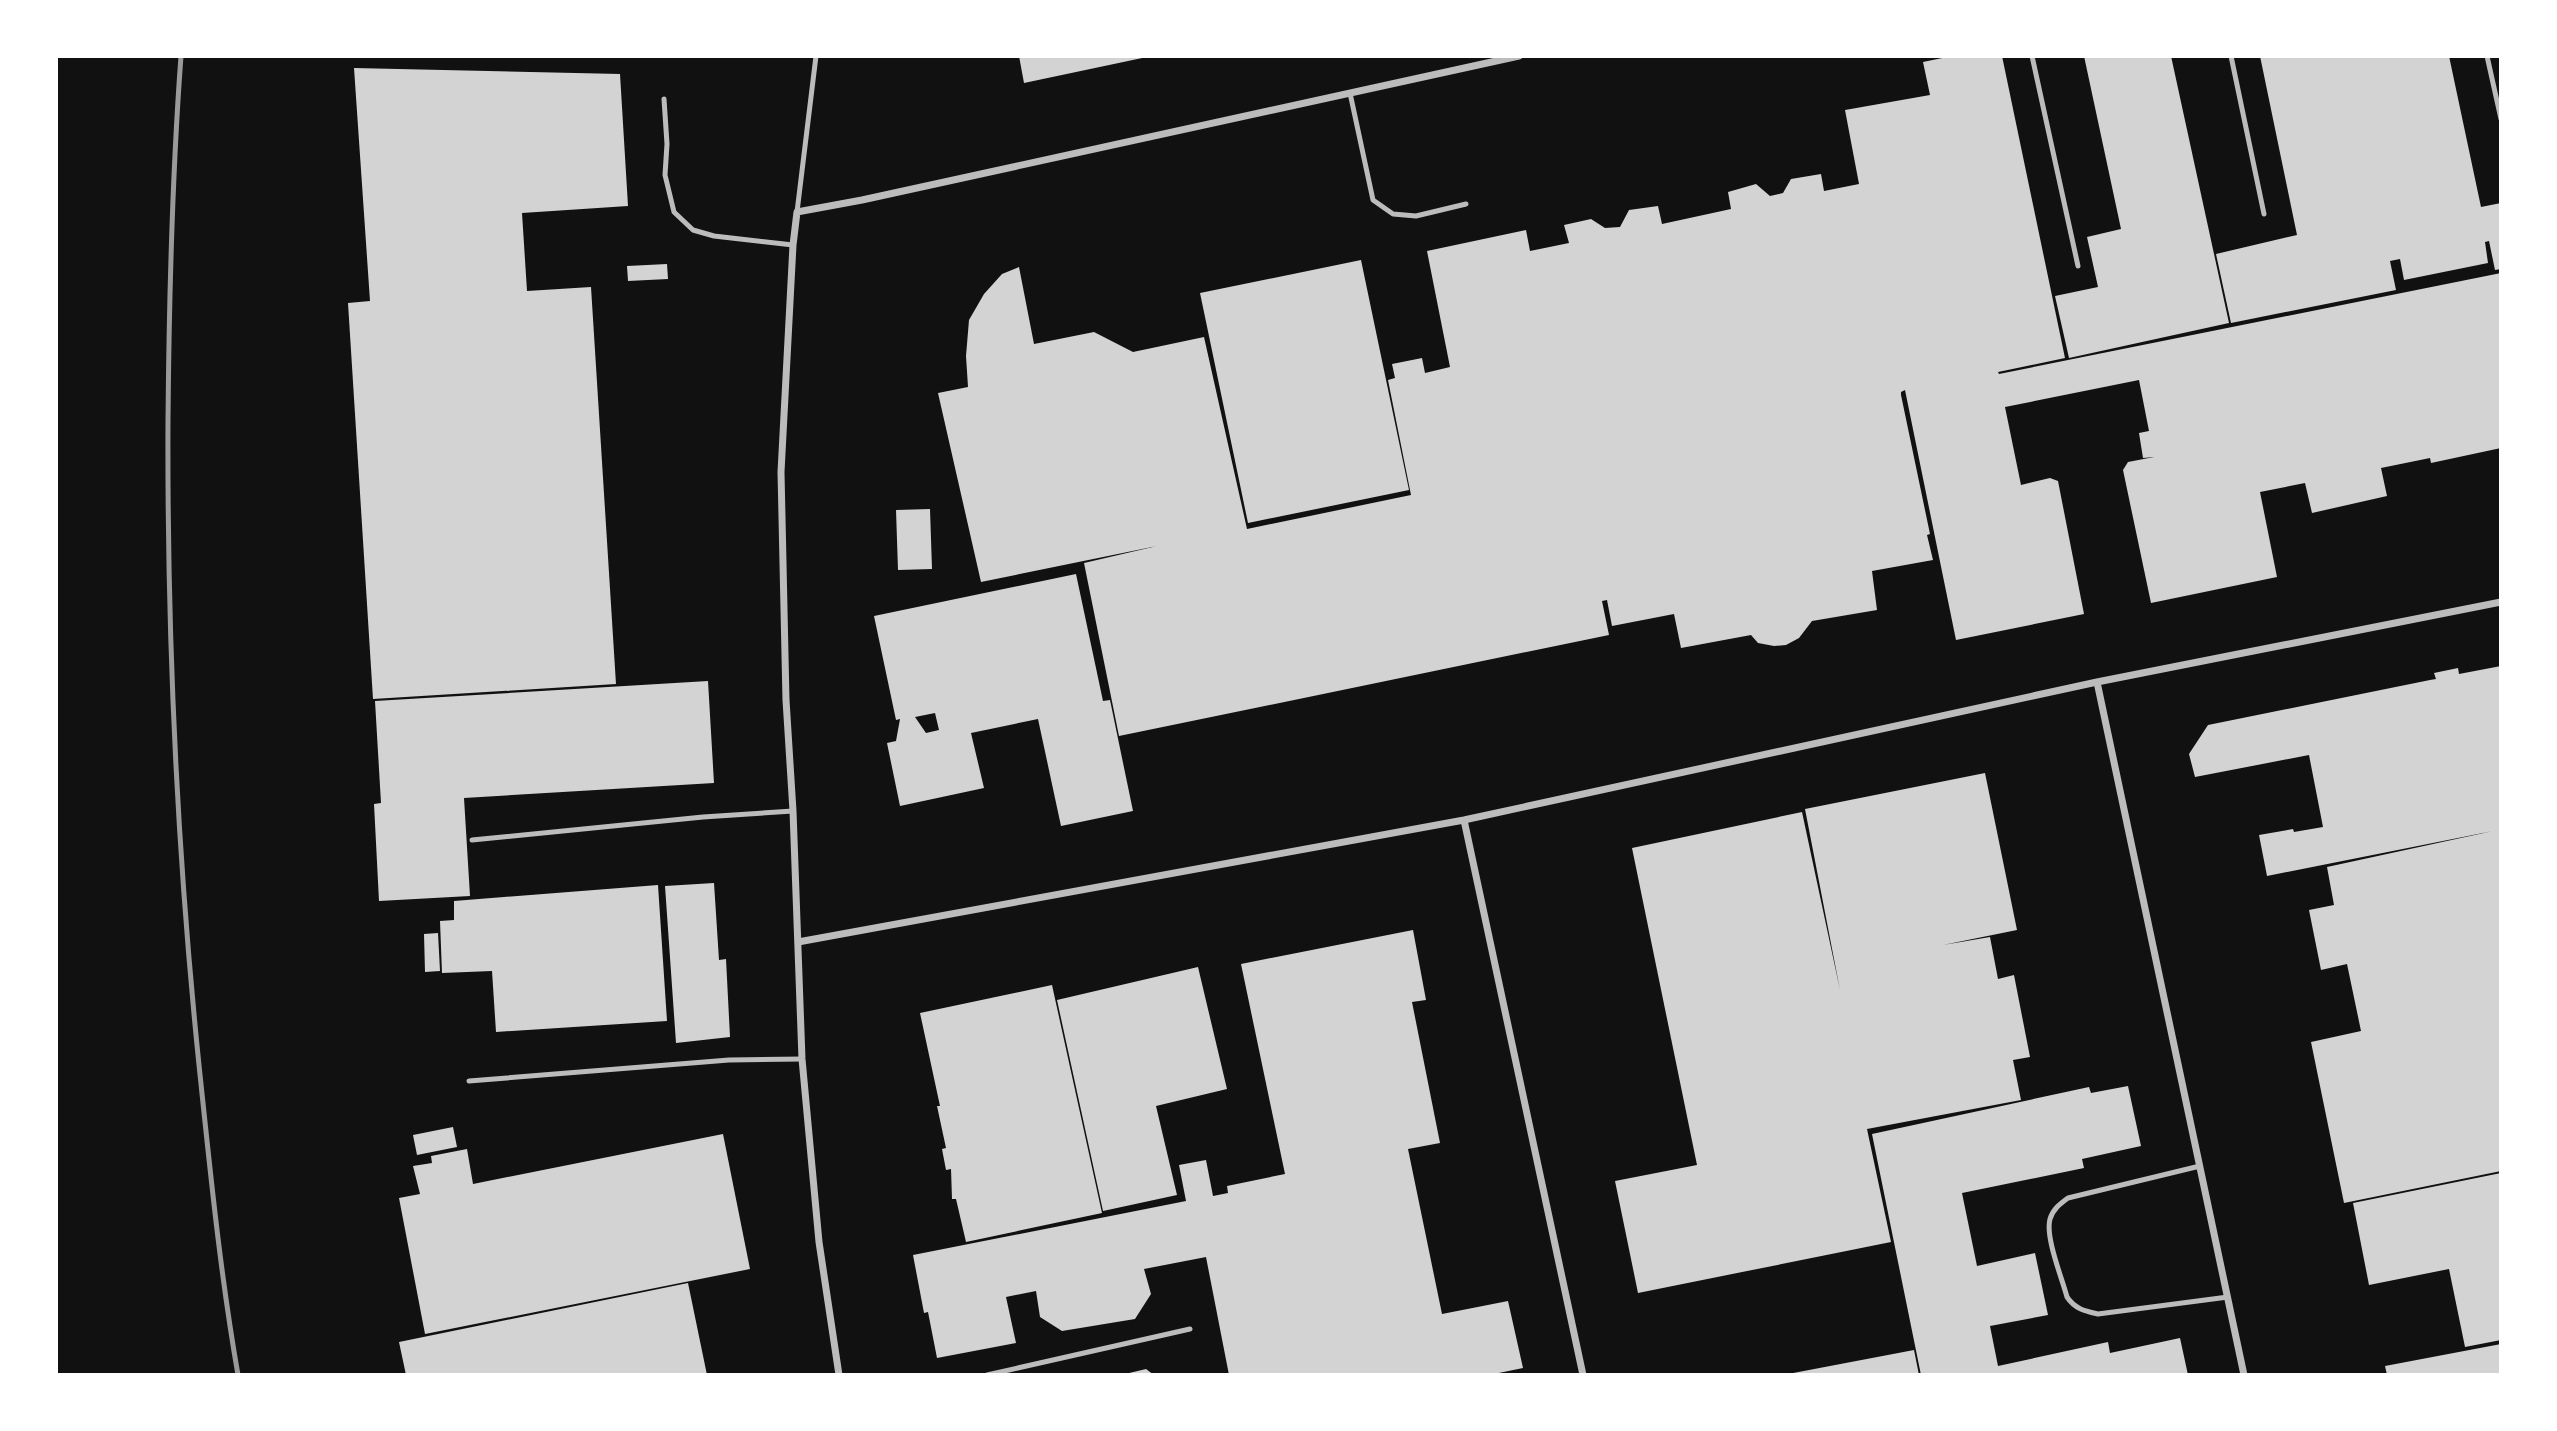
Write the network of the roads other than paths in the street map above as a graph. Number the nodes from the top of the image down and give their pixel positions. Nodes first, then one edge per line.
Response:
1 (816, 56) edge
2 (1519, 56) edge
3 (2032, 56) edge
4 (2231, 56) edge
5 (2487, 56) edge
6 (1350, 93) junction
7 (664, 99) dead end
8 (2501, 119) edge
9 (1466, 204) dead end
10 (797, 212) junction
11 (2264, 214) dead end
12 (793, 245) junction
13 (2078, 267) dead end
14 (2501, 602) edge
15 (2097, 681) junction
16 (793, 811) junction
17 (1464, 820) junction
18 (472, 840) dead end
19 (798, 942) junction
20 (802, 1059) junction
21 (469, 1081) dead end
22 (2200, 1166) junction
23 (2228, 1297) junction
24 (1190, 1329) dead end
25 (839, 1375) edge
26 (987, 1375) edge
27 (1583, 1375) edge
28 (2244, 1375) edge

1 - 10 lane
2 - 6 street
3 - 13 lane
4 - 11 lane
5 - 8 lane
6 - 9 lane
6 - 10 street
7 - 12 lane
10 - 12 street
12 - 16 street
14 - 15 street
15 - 17 street
15 - 22 street
16 - 18 lane
16 - 19 street
17 - 19 street
17 - 27 street
19 - 20 street
20 - 21 lane
20 - 25 street
22 - 23 street
22 - 23 lane
23 - 28 street
24 - 26 lane

